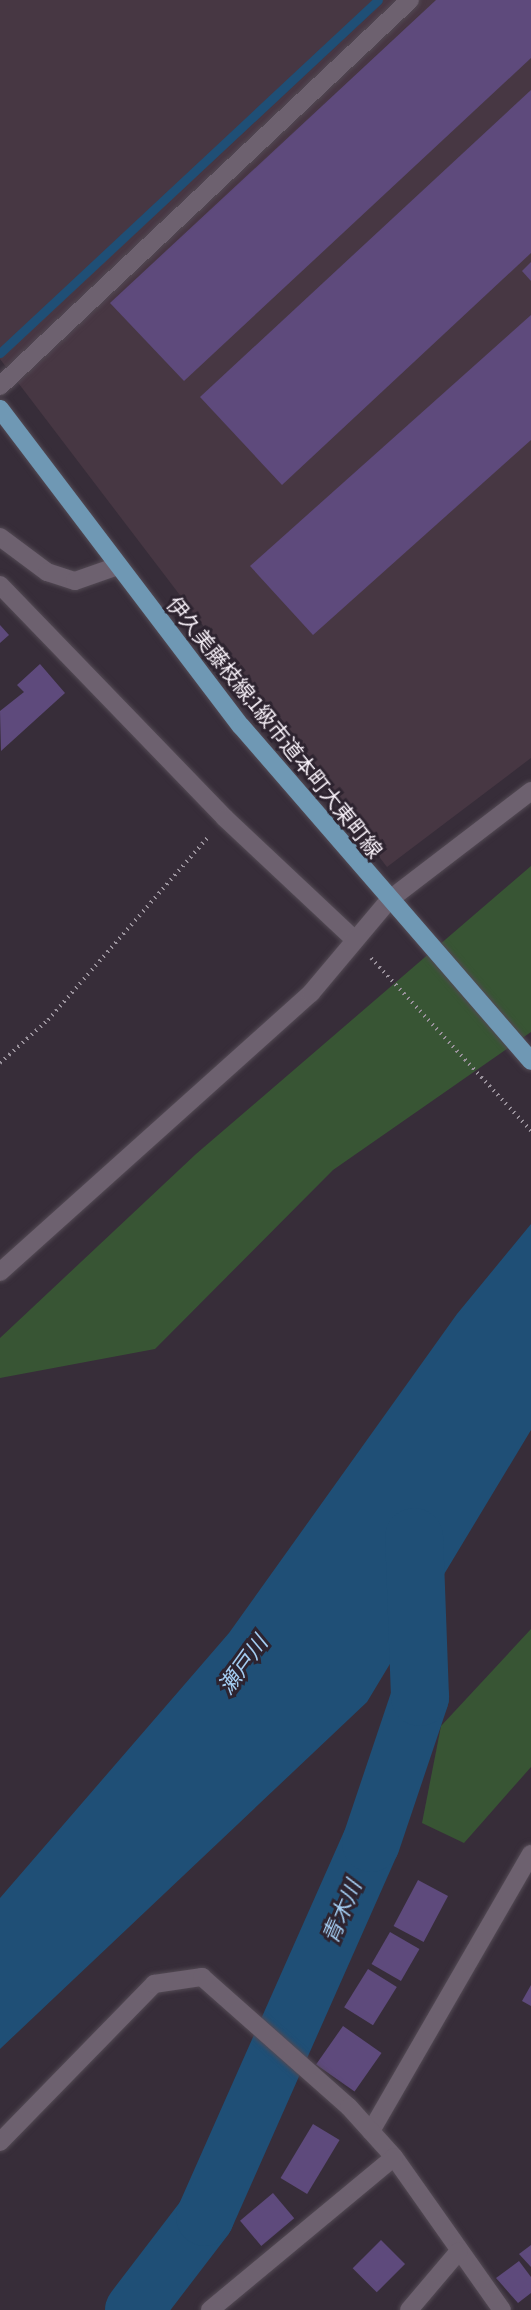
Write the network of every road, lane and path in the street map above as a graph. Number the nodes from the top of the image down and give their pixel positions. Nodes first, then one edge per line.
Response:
1 (410, 0) edge
2 (0, 386) edge
3 (0, 409) edge
4 (0, 537) edge
5 (118, 566) junction
6 (0, 585) edge
7 (531, 791) edge
8 (225, 818) junction
9 (389, 900) junction
10 (355, 940) junction
11 (531, 1061) edge
12 (0, 1063) edge
13 (531, 1131) edge
14 (0, 1272) edge
15 (531, 1854) edge
16 (371, 2132) junction
17 (0, 2142) edge
18 (394, 2157) junction
19 (459, 2251) junction
20 (210, 2310) edge
21 (409, 2310) edge
22 (502, 2310) edge

1 - 2 street
3 - 5 main road, 伊久美藤枝線;1級市道本町大東町線
4 - 5 street
5 - 9 main road, 伊久美藤枝線;1級市道本町大東町線
6 - 8 street
7 - 9 street
8 - 10 street
8 - 12 path
9 - 10 street
9 - 11 main road, 伊久美藤枝線;1級市道本町大東町線
10 - 13 path
10 - 14 street
15 - 16 street
16 - 17 street
16 - 18 street
18 - 19 street
18 - 20 street
19 - 21 street
19 - 22 street

